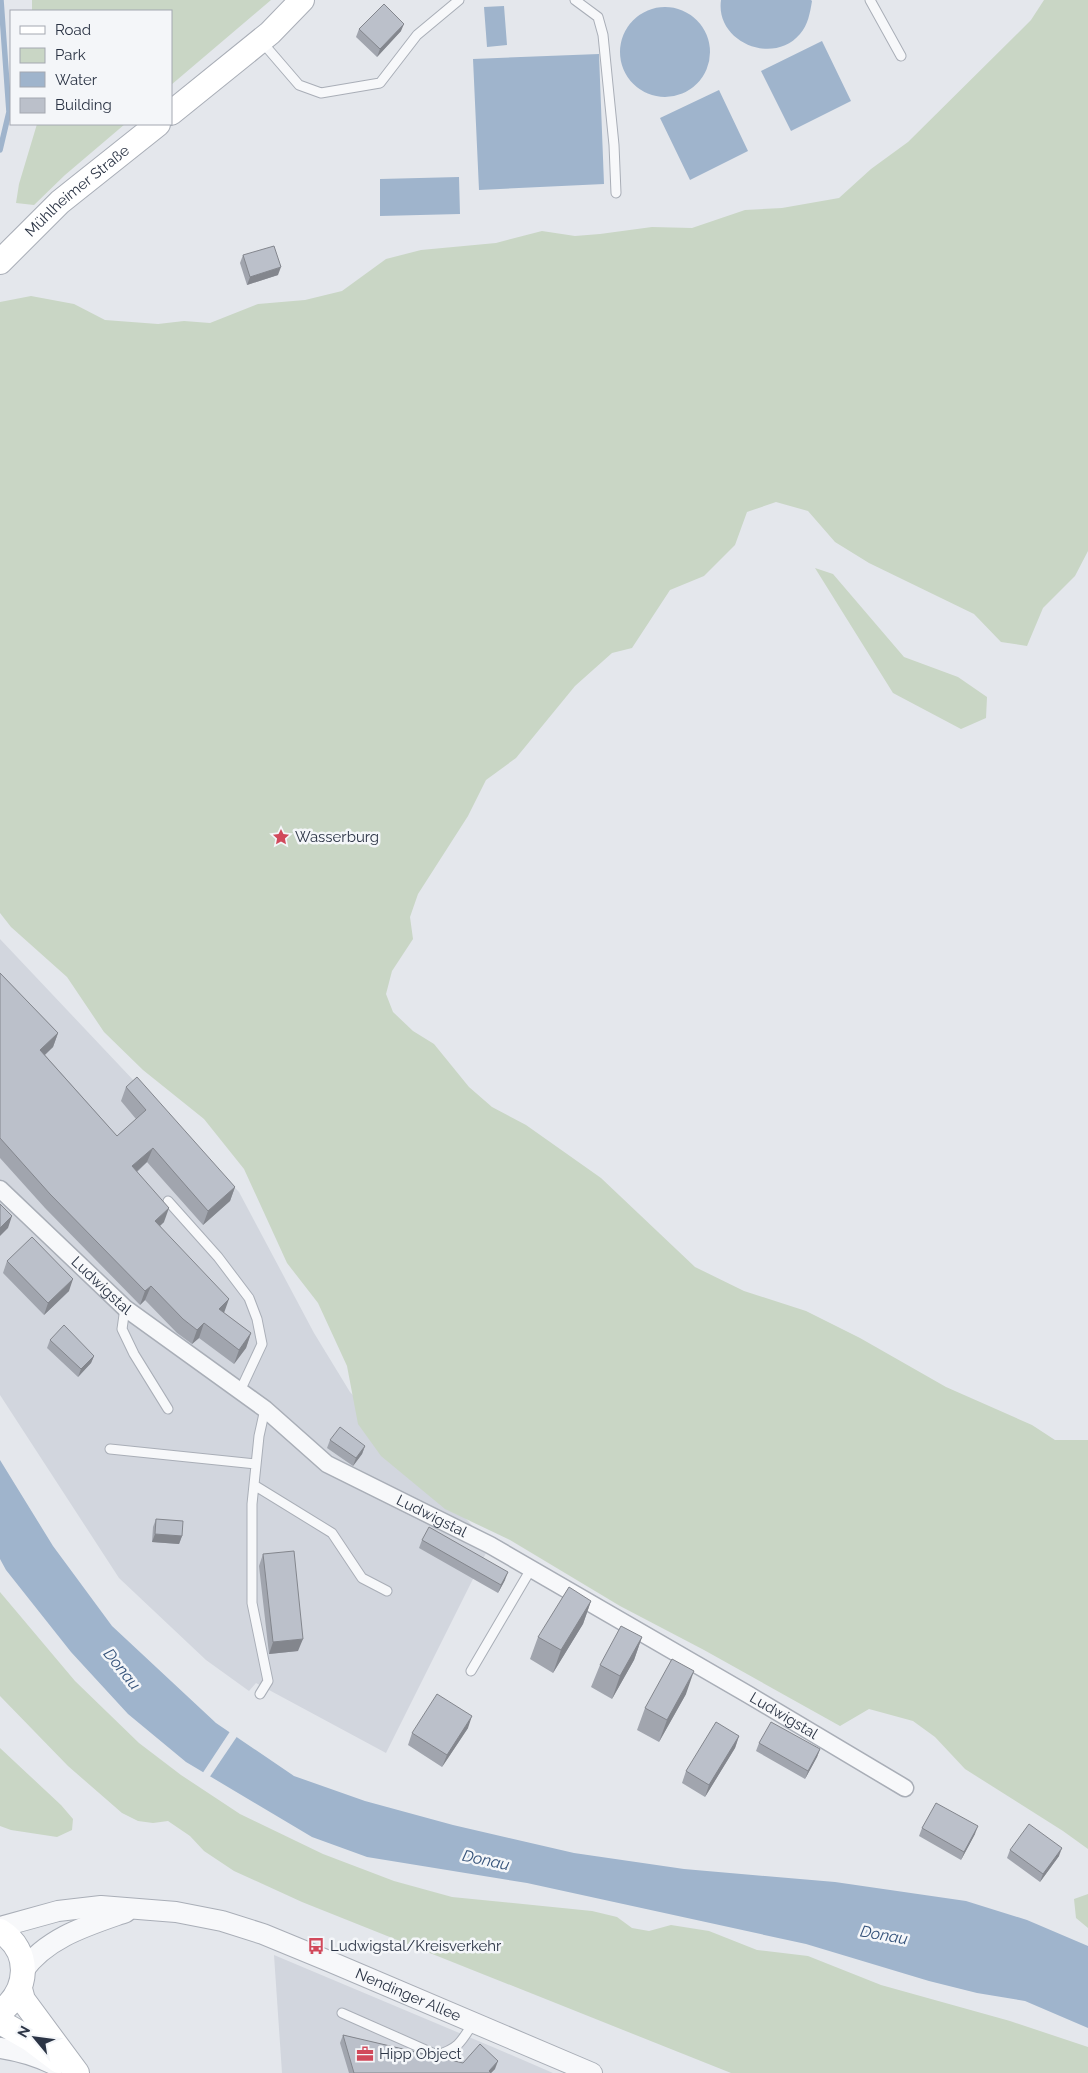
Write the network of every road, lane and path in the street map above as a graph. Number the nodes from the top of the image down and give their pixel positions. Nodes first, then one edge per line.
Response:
1 (302, 0) edge
2 (458, 0) edge
3 (575, 0) edge
4 (870, 0) edge
5 (261, 41) junction
6 (901, 56) dead end
7 (172, 112) edge
8 (157, 125) edge
9 (616, 193) dead end
10 (0, 262) edge
11 (0, 1189) edge
12 (168, 1201) dead end
13 (125, 1308) junction
14 (240, 1391) junction
15 (265, 1409) junction
16 (168, 1410) dead end
17 (110, 1449) dead end
18 (256, 1464) junction
19 (254, 1485) junction
20 (531, 1569) junction
21 (387, 1591) dead end
22 (471, 1671) dead end
23 (260, 1694) dead end
24 (905, 1788) dead end
25 (133, 1910) junction
26 (0, 1927) edge
27 (0, 1931) edge
28 (22, 1980) junction
29 (0, 2012) edge
30 (342, 2013) dead end
31 (0, 2022) edge
32 (474, 2023) junction
33 (0, 2048) edge
34 (74, 2073) edge
35 (592, 2073) edge

1 - 5 main road
2 - 5 lane
3 - 9 lane
4 - 6 lane
5 - 7 main road
8 - 10 main road, Mühlheimer Straße
11 - 13 street, Ludwigstal
12 - 14 lane
13 - 14 street, Ludwigstal
13 - 16 lane
14 - 15 street, Ludwigstal
15 - 18 lane
15 - 20 street, Ludwigstal
17 - 18 lane
18 - 19 lane
19 - 21 lane
19 - 23 lane
20 - 22 lane
20 - 24 street, Ludwigstal
25 - 26 street, Nendinger Allee
25 - 28 street, Nendinger Allee
25 - 32 street, Nendinger Allee
27 - 28 main road
28 - 29 main road
28 - 34 main road
30 - 32 lane
31 - 34 main road
32 - 35 street, Nendinger Allee
33 - 34 street

